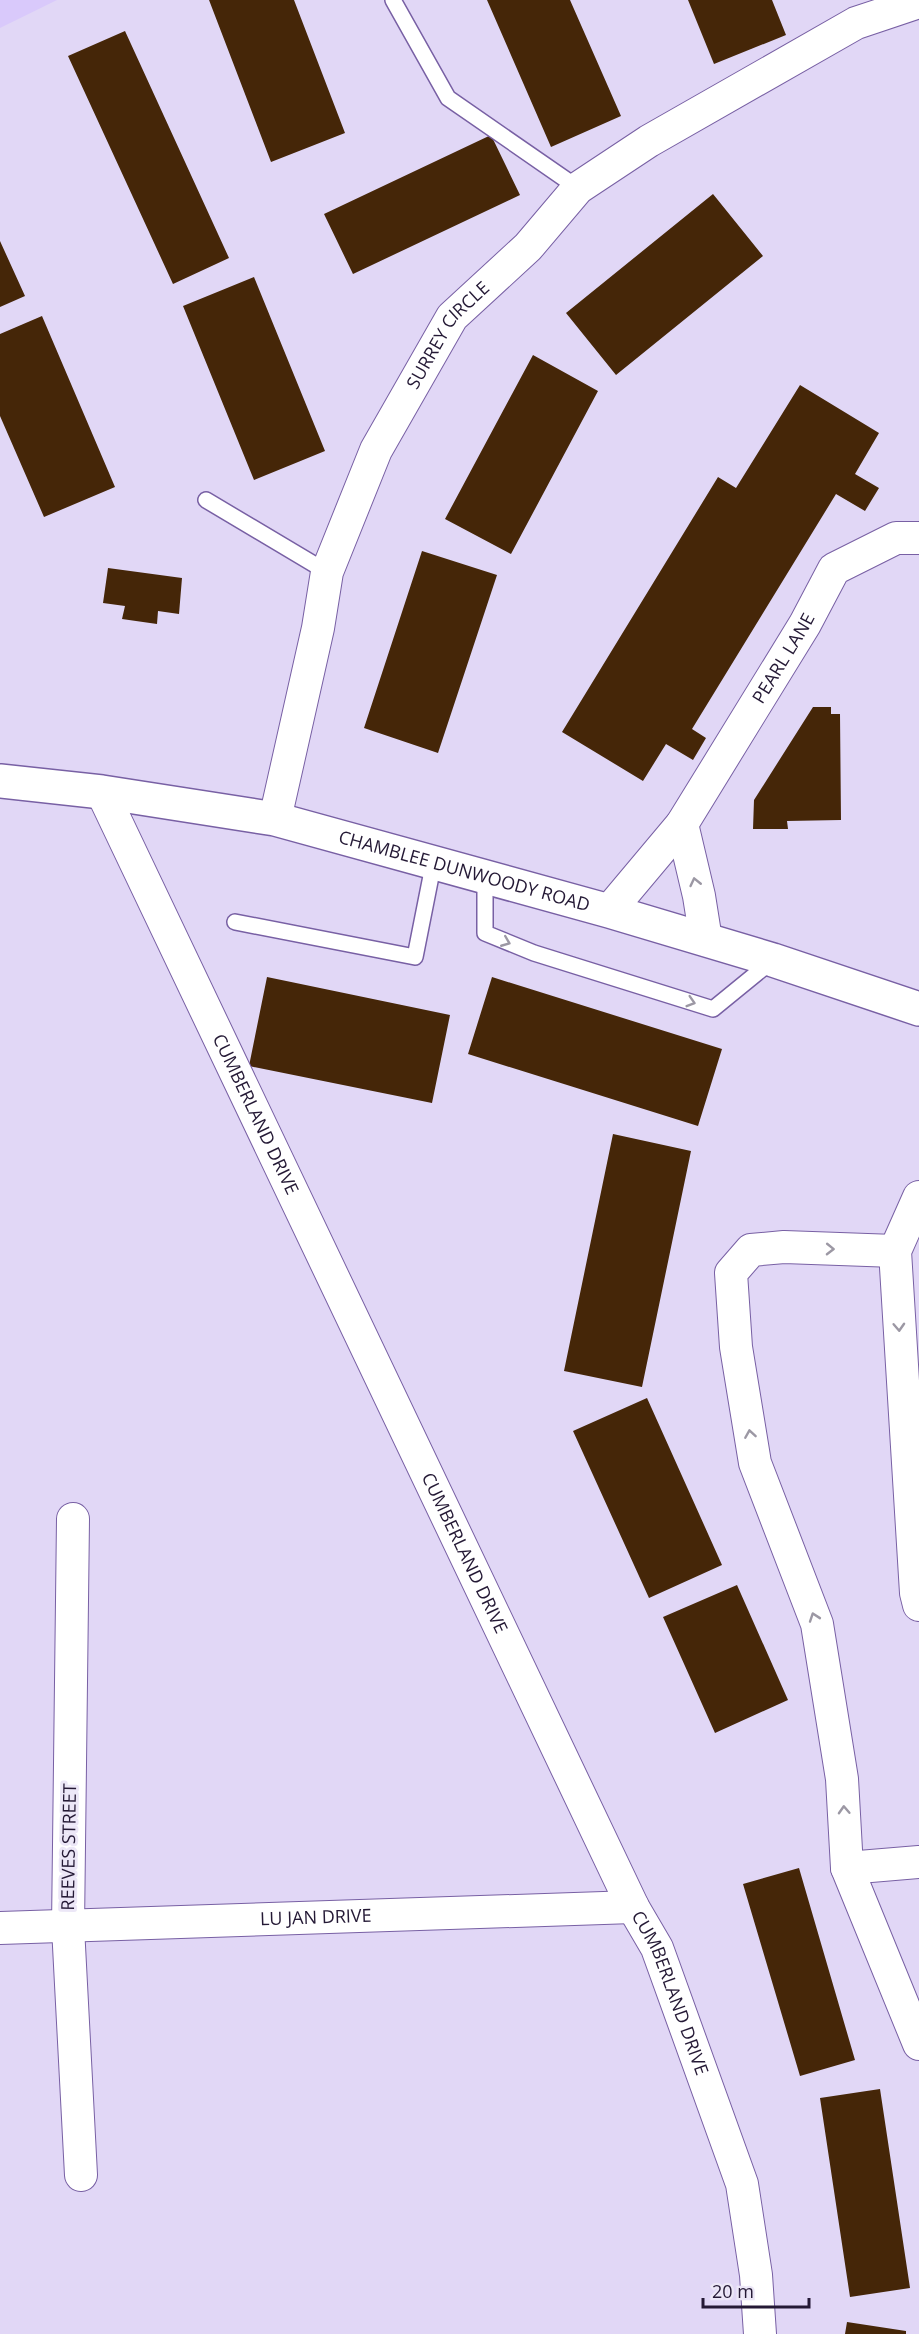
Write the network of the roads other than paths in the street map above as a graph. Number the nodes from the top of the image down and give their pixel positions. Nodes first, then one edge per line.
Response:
1 (393, 0) edge
2 (919, 2) edge
3 (850, 11) edge
4 (578, 188) junction
5 (206, 500) dead end
6 (919, 538) edge
7 (327, 572) junction
8 (0, 781) edge
9 (102, 792) junction
10 (275, 819) junction
11 (682, 824) junction
12 (434, 861) junction
13 (485, 876) junction
14 (609, 911) junction
15 (235, 922) dead end
16 (706, 940) junction
17 (772, 960) junction
18 (919, 1009) edge
19 (919, 1197) edge
20 (886, 1251) junction
21 (73, 1519) dead end
22 (919, 1605) edge
23 (919, 1862) edge
24 (847, 1868) junction
25 (633, 1907) junction
26 (68, 1927) junction
27 (0, 1928) edge
28 (919, 2044) edge
29 (81, 2175) dead end
30 (760, 2334) edge

1 - 4 lane
2 - 3 street, SURREY CIRCLE
3 - 4 street, SURREY CIRCLE
4 - 7 street, SURREY CIRCLE
5 - 7 lane
6 - 11 street, PEARL LANE
7 - 10 street, SURREY CIRCLE
8 - 9 street, CHAMBLEE DUNWOODY ROAD
9 - 10 street, CHAMBLEE DUNWOODY ROAD
9 - 25 street, CUMBERLAND DRIVE
10 - 12 street, CHAMBLEE DUNWOODY ROAD
11 - 14 street, PEARL LANE
16 -> 11 street
12 - 13 street, CHAMBLEE DUNWOODY ROAD
12 - 15 lane
13 - 14 street, CHAMBLEE DUNWOODY ROAD
13 -> 17 lane
14 - 16 street, CHAMBLEE DUNWOODY ROAD
16 - 17 street, CHAMBLEE DUNWOODY ROAD
17 - 18 street, CHAMBLEE DUNWOODY ROAD
19 - 20 street
20 -> 22 street
24 -> 20 street
21 - 26 street, REEVES STREET
23 - 24 street
24 - 28 street
25 - 26 street, LU JAN DRIVE
25 - 30 street, CUMBERLAND DRIVE
26 - 27 street, LU JAN DRIVE
26 - 29 street, REEVES STREET

